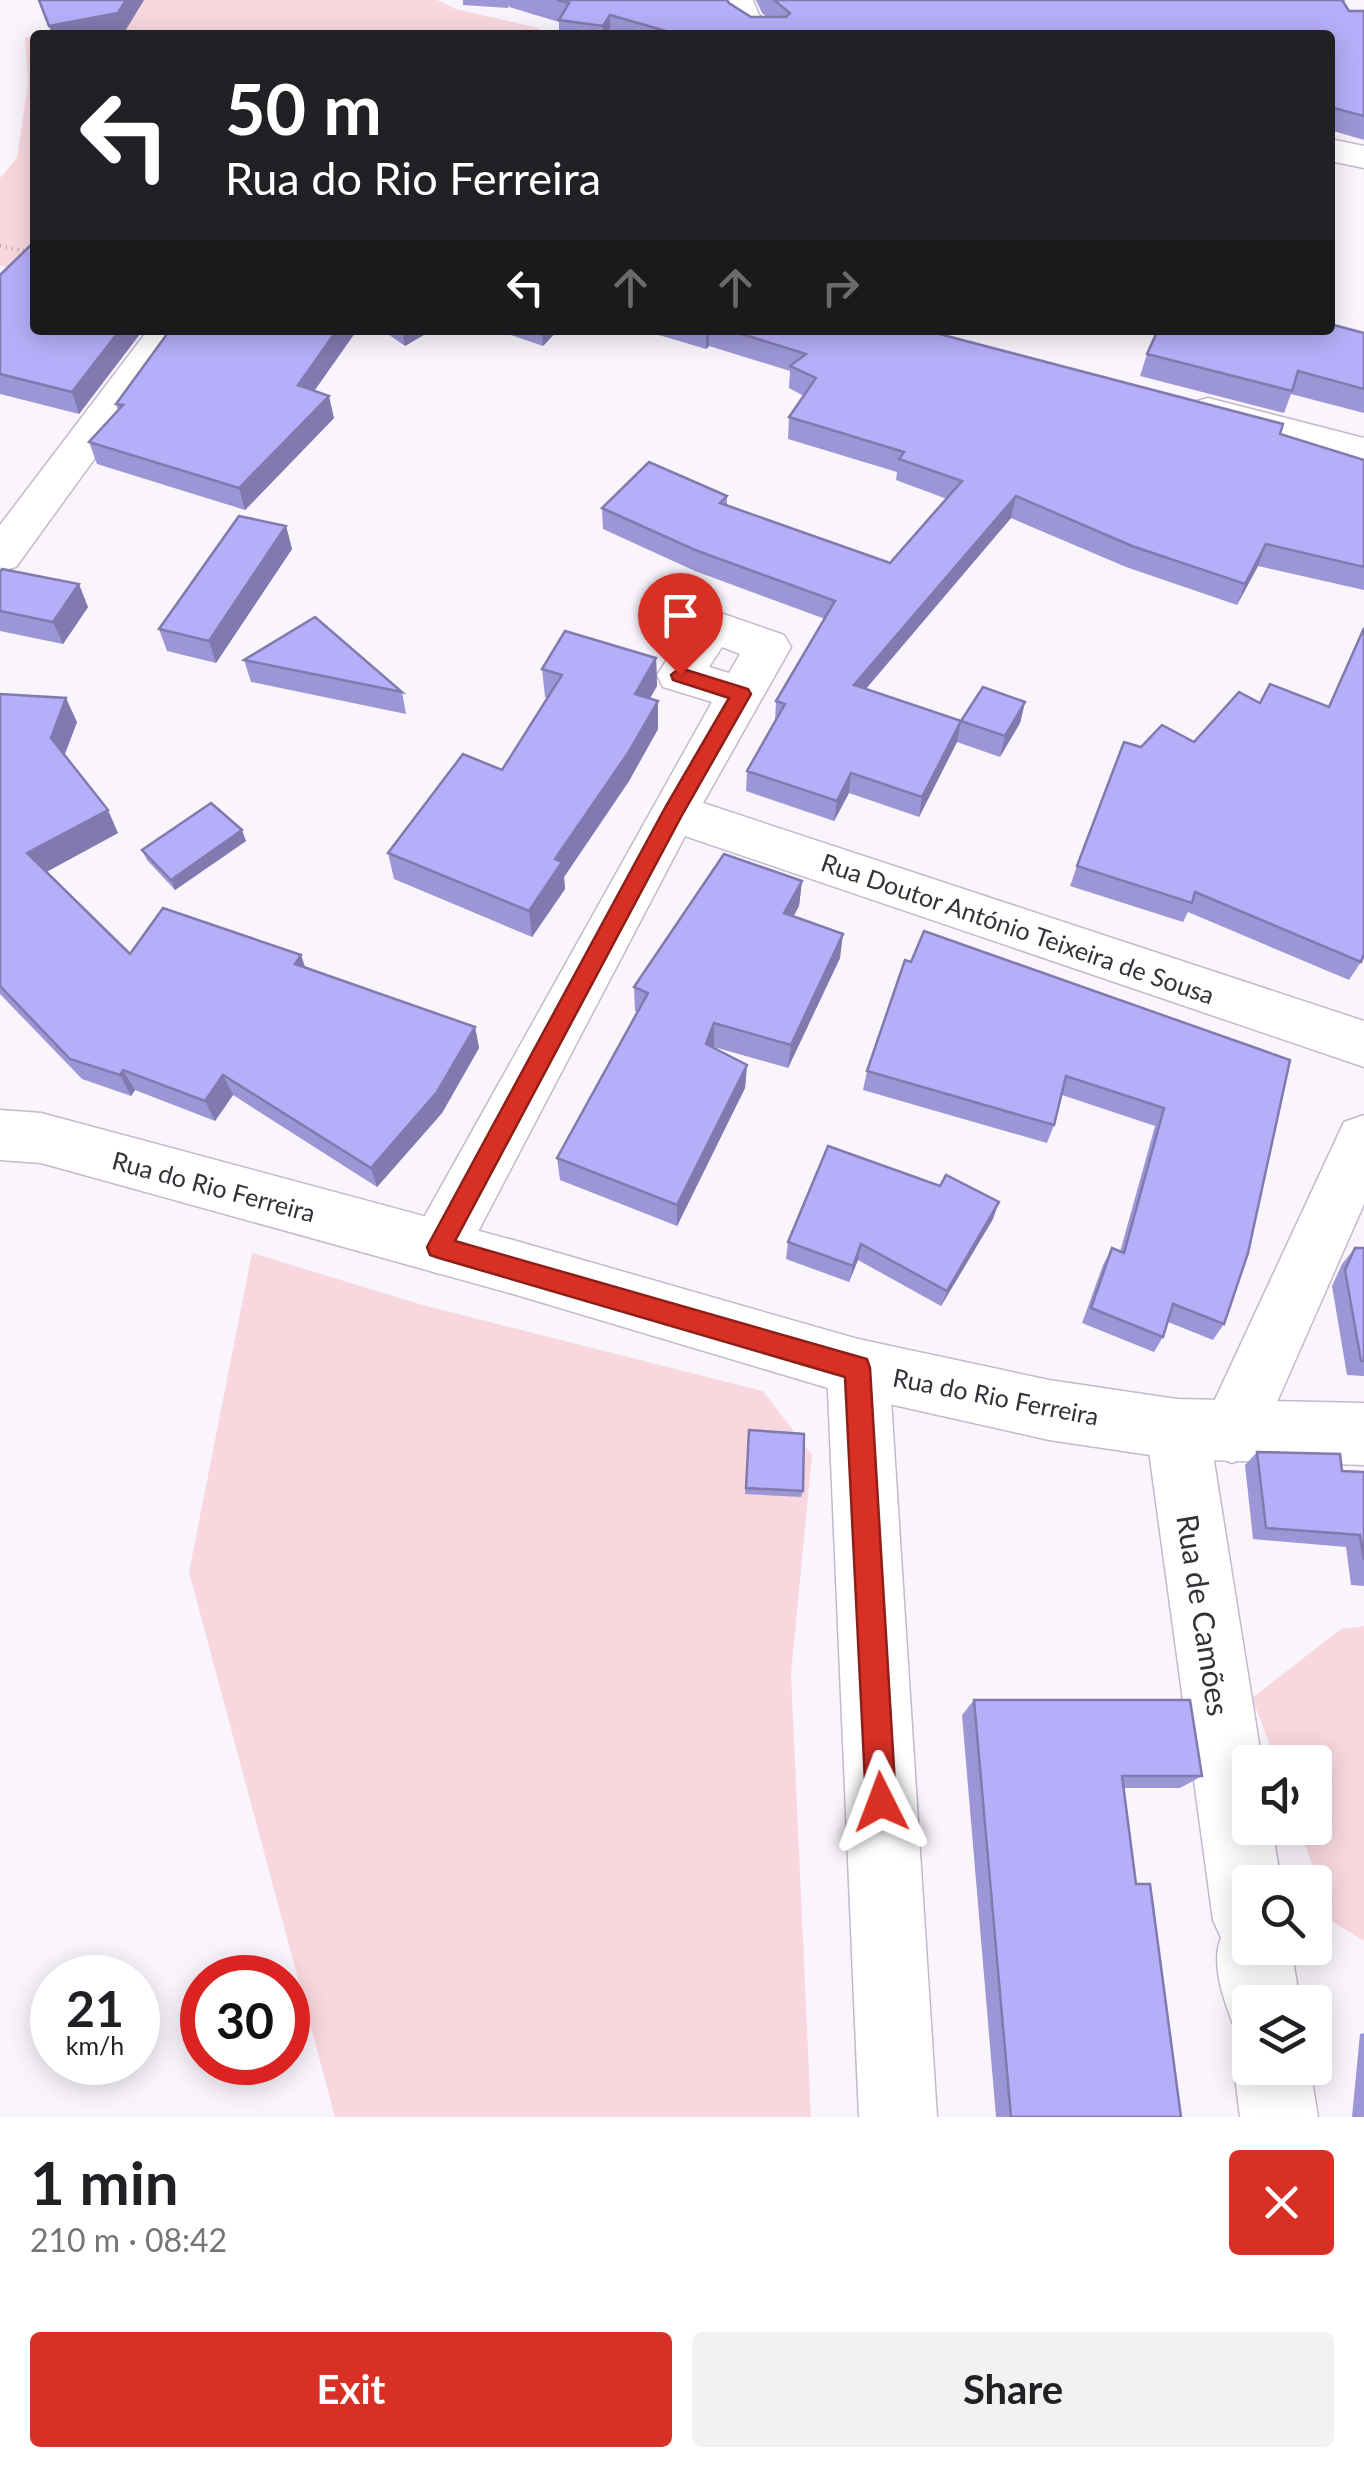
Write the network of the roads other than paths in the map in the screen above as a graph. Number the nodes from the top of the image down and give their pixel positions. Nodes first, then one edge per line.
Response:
1 (737, 0) edge
2 (760, 30) edge
3 (1335, 151) edge
4 (1364, 157) edge
5 (164, 335) edge
6 (1164, 399) edge
7 (1364, 452) edge
8 (0, 556) edge
9 (741, 694) dead end
10 (673, 812) junction
11 (1364, 1044) edge
12 (0, 1135) edge
13 (1364, 1140) edge
14 (439, 1247) junction
15 (858, 1368) junction
16 (1204, 1430) junction
17 (1364, 1434) edge
18 (1245, 1865) edge
19 (1275, 2085) edge
20 (898, 2117) edge
21 (1280, 2117) edge

1 - 2 street
3 - 4 street
5 - 8 street
6 - 7 street
9 - 10 street
10 - 11 street, Rua Doutor António Teixeira de Sousa
10 - 14 street
12 - 14 street, Rua do Rio Ferreira
13 - 16 street
14 - 15 street, Rua do Rio Ferreira
15 - 16 street, Rua do Rio Ferreira
15 - 20 street
16 - 17 street, Rua do Rio Ferreira
16 - 18 street, Rua de Camões
19 - 21 street

